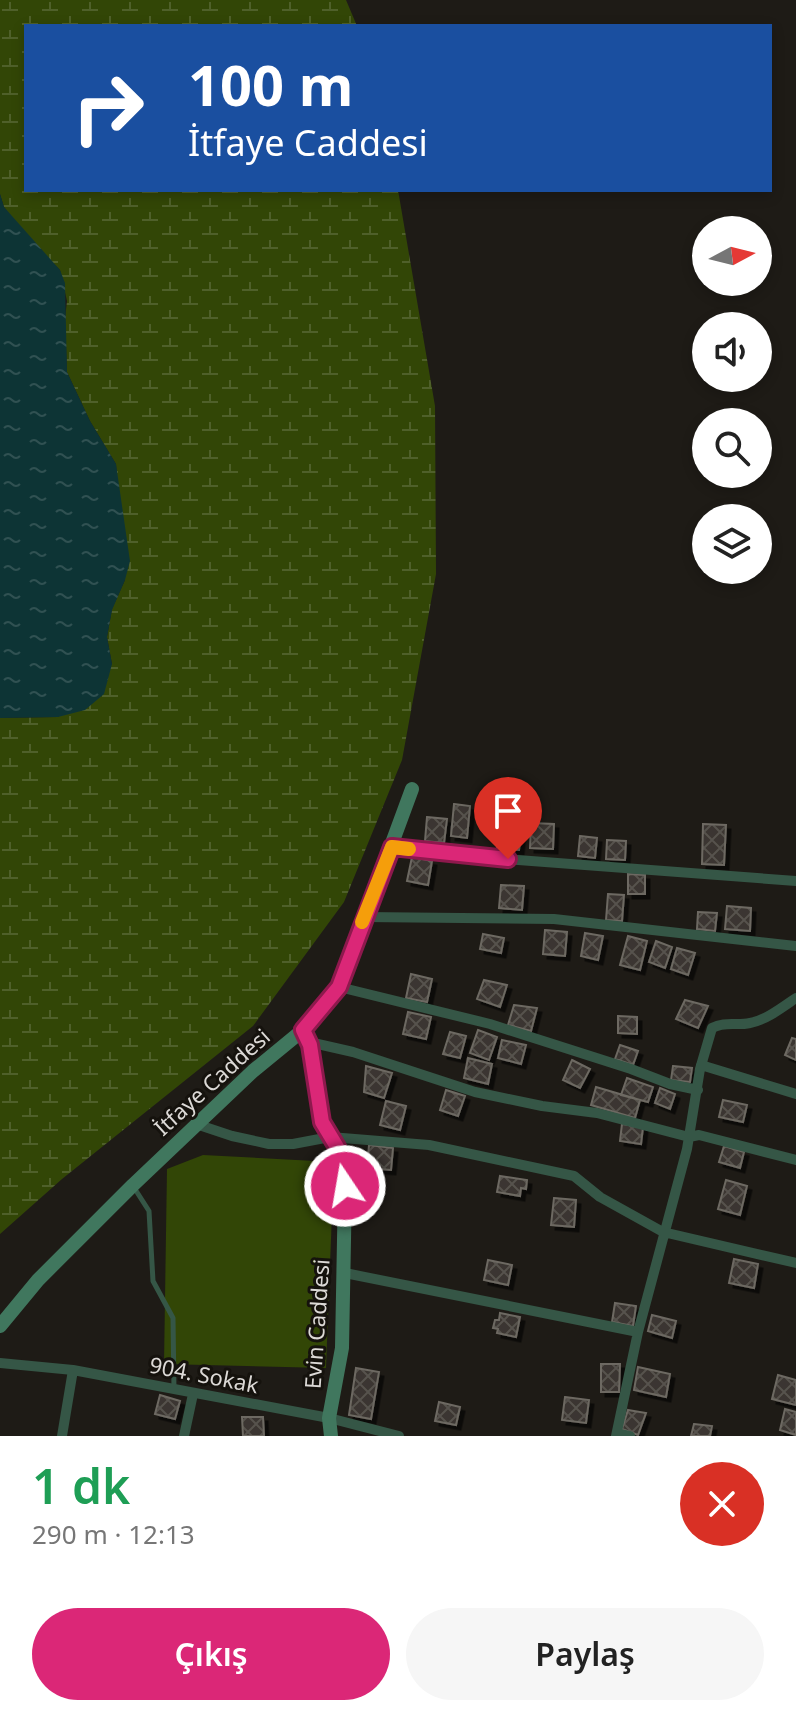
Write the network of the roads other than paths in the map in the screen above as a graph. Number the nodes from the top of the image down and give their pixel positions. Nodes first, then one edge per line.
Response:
1 (412, 789) dead end
2 (392, 847) junction
3 (796, 881) edge
4 (364, 917) junction
5 (796, 946) edge
6 (339, 987) junction
7 (796, 998) edge
8 (306, 1036) junction
9 (701, 1065) junction
10 (698, 1090) junction
11 (796, 1094) edge
12 (196, 1124) junction
13 (330, 1137) junction
14 (689, 1137) junction
15 (796, 1160) edge
16 (133, 1185) junction
17 (663, 1232) junction
18 (796, 1263) edge
19 (345, 1273) junction
20 (0, 1326) edge
21 (638, 1332) junction
22 (0, 1363) edge
23 (73, 1370) junction
24 (174, 1390) junction
25 (193, 1394) junction
26 (329, 1418) junction
27 (617, 1434) edge
28 (62, 1436) edge
29 (184, 1436) edge
30 (321, 1436) edge
31 (331, 1436) edge
32 (399, 1436) edge
33 (630, 1436) edge

1 - 2 street, İtfaye Caddesi
2 - 3 street
2 - 4 street, İtfaye Caddesi
4 - 5 street
4 - 6 street, İtfaye Caddesi
6 - 8 street, İtfaye Caddesi
6 - 10 street
7 - 9 street
8 - 12 street, İtfaye Caddesi
8 - 13 street, Evin Caddesi
8 - 14 street
9 - 10 street
9 - 11 street
10 - 14 street
12 - 13 street
12 - 16 street, İtfaye Caddesi
13 - 17 street
13 - 19 street, Evin Caddesi
14 - 15 street
14 - 17 street
16 - 20 street, İtfaye Caddesi
16 - 24 lane
17 - 18 street
17 - 21 street
19 - 21 street
19 - 26 street, Evin Caddesi
21 - 27 street
22 - 23 street, 904. Sokak
23 - 24 street, 904. Sokak
23 - 28 street
24 - 25 street, 904. Sokak
25 - 26 street, 904. Sokak
25 - 29 street
26 - 30 street
26 - 31 street, Evin Caddesi
26 - 32 street, 904. Sokak
27 - 33 street

